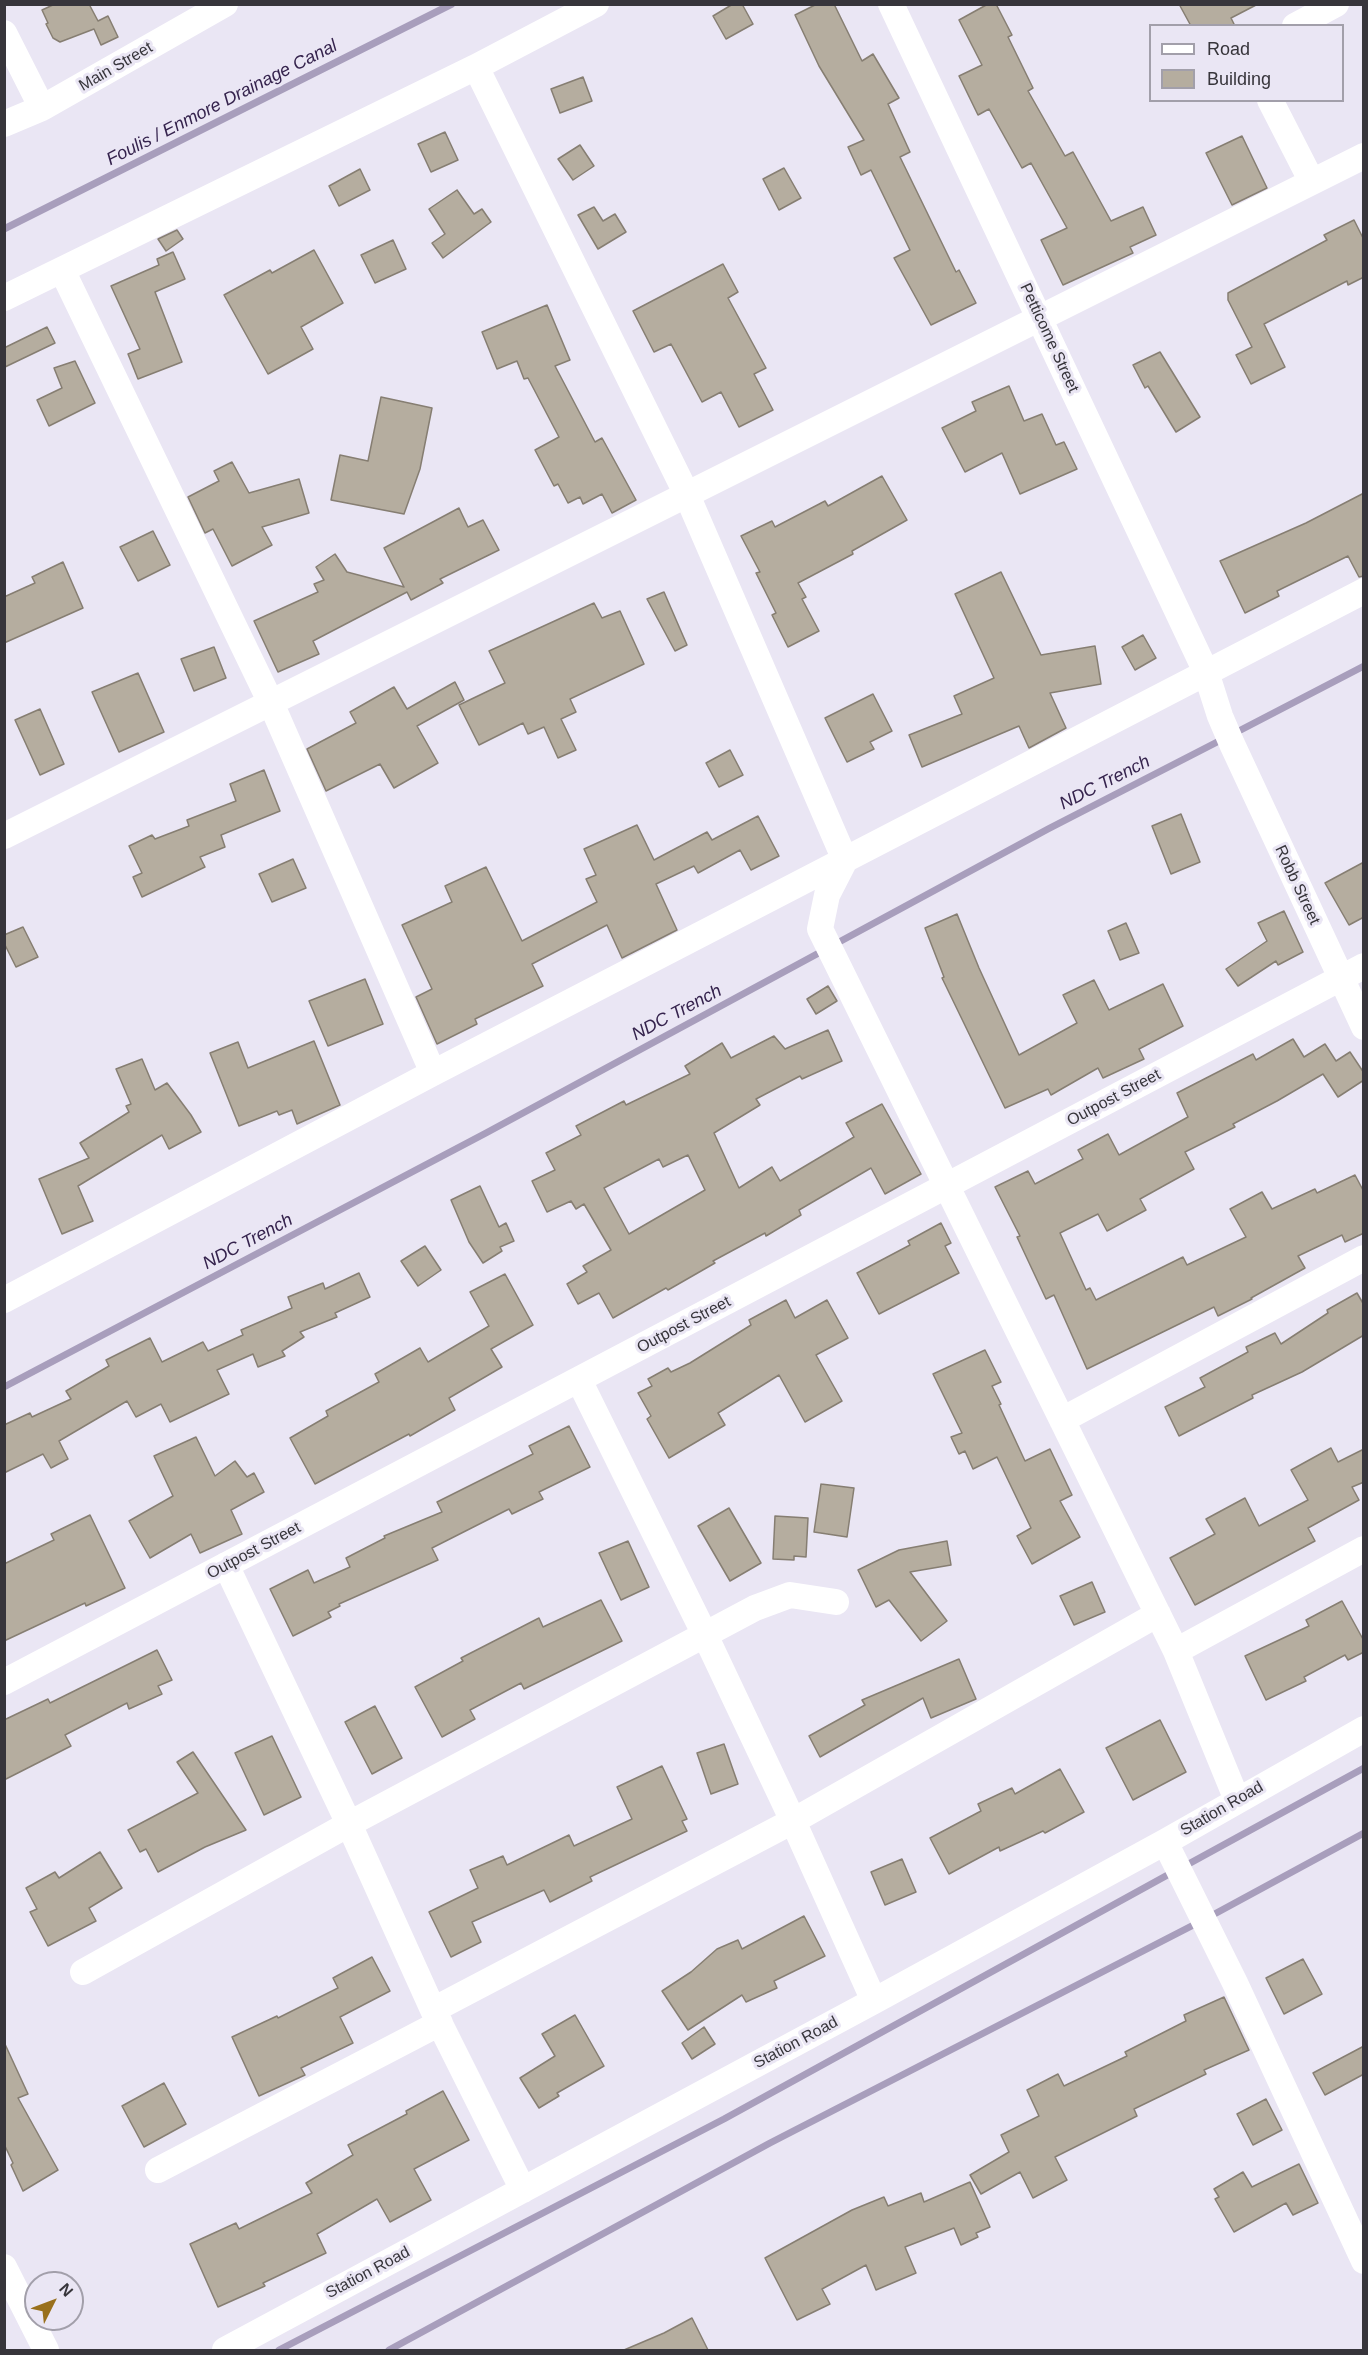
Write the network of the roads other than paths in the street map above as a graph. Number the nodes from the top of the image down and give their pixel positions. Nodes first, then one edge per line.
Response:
1 (225, 4) edge
2 (596, 4) edge
3 (891, 4) edge
4 (1336, 4) edge
5 (1299, 24) edge
6 (4, 33) edge
7 (476, 68) junction
8 (1271, 102) edge
9 (42, 108) junction
10 (4, 124) edge
11 (1364, 156) edge
12 (1312, 182) junction
13 (62, 270) junction
14 (4, 298) edge
15 (1040, 318) junction
16 (687, 495) junction
17 (1364, 591) edge
18 (1206, 672) junction
19 (271, 703) junction
20 (1220, 716) joint
21 (4, 836) edge
22 (844, 860) junction
23 (1364, 966) edge
24 (1340, 979) junction
25 (1364, 1027) edge
26 (433, 1073) junction
27 (946, 1186) junction
28 (1364, 1258) edge
29 (4, 1300) edge
30 (579, 1380) junction
31 (1062, 1420) junction
32 (1364, 1549) edge
33 (226, 1565) junction
34 (836, 1602) dead end
35 (1158, 1614) junction
36 (705, 1635) junction
37 (1176, 1651) junction
38 (4, 1682) edge
39 (1364, 1729) edge
40 (1237, 1800) junction
41 (793, 1821) junction
42 (349, 1824) junction
43 (1165, 1842) junction
44 (83, 1972) dead end
45 (874, 2001) junction
46 (437, 2017) junction
47 (158, 2170) dead end
48 (523, 2190) junction
49 (1364, 2261) edge
50 (4, 2267) edge
51 (46, 2350) edge
52 (225, 2350) edge

1 - 9 street, Main Street
2 - 7 street
3 - 15 street, Petticome Street
4 - 5 street
6 - 9 street
7 - 13 street
7 - 16 street
8 - 12 street
9 - 10 street, Main Street
11 - 12 street
12 - 15 street
13 - 14 street
13 - 19 street
15 - 16 street
15 - 18 street, Petticome Street
16 - 19 street
16 - 22 street
17 - 18 street
18 - 20 street, Petticome Street
18 - 22 street
19 - 21 street
19 - 26 street
20 - 24 street, Robb Street
22 - 26 street
22 - 27 street
23 - 24 street, Outpost Street
24 - 25 street, Robb Street
24 - 27 street, Outpost Street
26 - 29 street
27 - 30 street, Outpost Street
27 - 31 street
28 - 31 street
30 - 33 street, Outpost Street
30 - 36 street
31 - 35 street
32 - 37 street
33 - 38 street, Outpost Street
33 - 42 street
34 - 36 street
35 - 37 street
35 - 41 street
36 - 41 street
36 - 42 street
37 - 40 street
39 - 40 street, Station Road
40 - 43 street, Station Road
41 - 45 street
41 - 46 street
42 - 44 street
42 - 46 street
43 - 45 street, Station Road
43 - 49 street
45 - 48 street, Station Road
46 - 47 street
46 - 48 street
48 - 52 street, Station Road
50 - 51 street

